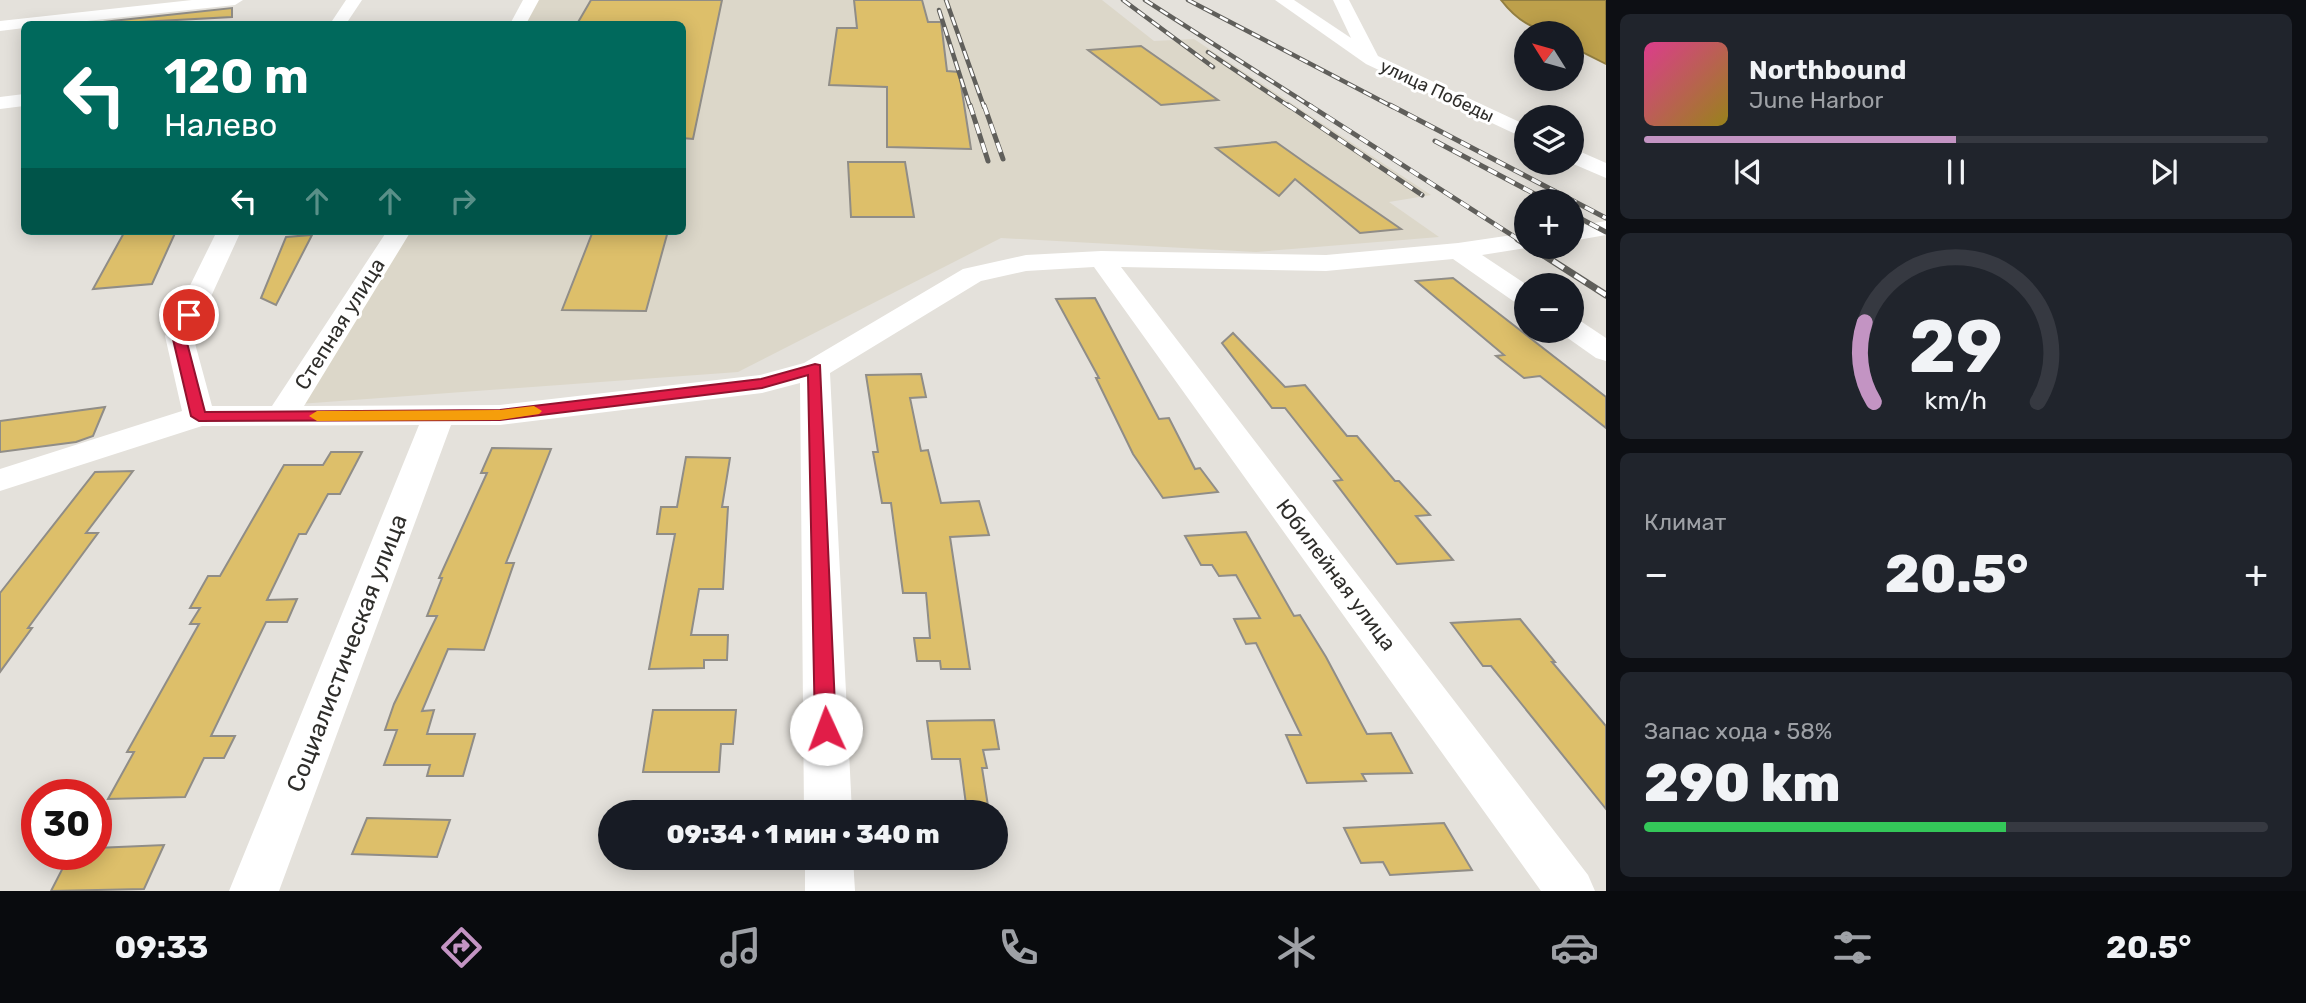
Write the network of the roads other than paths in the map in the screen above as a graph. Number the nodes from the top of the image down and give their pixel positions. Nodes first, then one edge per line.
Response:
1 (87, 0) edge
2 (235, 0) edge
3 (354, 0) edge
4 (531, 0) edge
5 (1283, 0) edge
6 (1341, 0) edge
7 (68, 19) junction
8 (57, 21) edge
9 (340, 21) edge
10 (520, 21) edge
11 (0, 26) edge
12 (21, 26) edge
13 (1323, 27) junction
14 (1355, 28) junction
15 (21, 34) edge
16 (8, 46) dead end
17 (1372, 60) junction
18 (21, 100) edge
19 (0, 103) edge
20 (1514, 127) edge
21 (1584, 161) edge
22 (1606, 171) edge
23 (1606, 228) edge
24 (1584, 232) edge
25 (227, 235) edge
26 (396, 235) edge
27 (1514, 243) edge
28 (1458, 251) junction
29 (1101, 258) junction
30 (1514, 290) edge
31 (1584, 336) edge
32 (1606, 352) edge
33 (815, 369) junction
34 (439, 415) junction
35 (199, 416) junction
36 (282, 416) junction
37 (0, 480) edge
38 (828, 800) edge
39 (830, 870) edge
40 (254, 891) edge
41 (830, 891) edge
42 (1570, 891) edge

1 - 7 street
2 - 7 street
3 - 9 street
4 - 10 street
5 - 13 street
6 - 14 street, улица Победы
7 - 8 street
11 - 12 street
13 - 14 street
13 - 17 street
14 - 17 street, улица Победы
15 - 16 street
17 - 20 street, улица Победы
18 - 19 street
21 - 22 street
23 - 24 street
25 - 35 street
26 - 36 street, Степная улица
27 - 28 street
28 - 29 street
28 - 30 street
29 - 33 street
29 - 42 street, Юбилейная улица
31 - 32 street
33 - 34 street
33 - 38 street
34 - 36 street
34 - 40 street, Социалистическая улица
35 - 36 street
35 - 37 street
39 - 41 street

